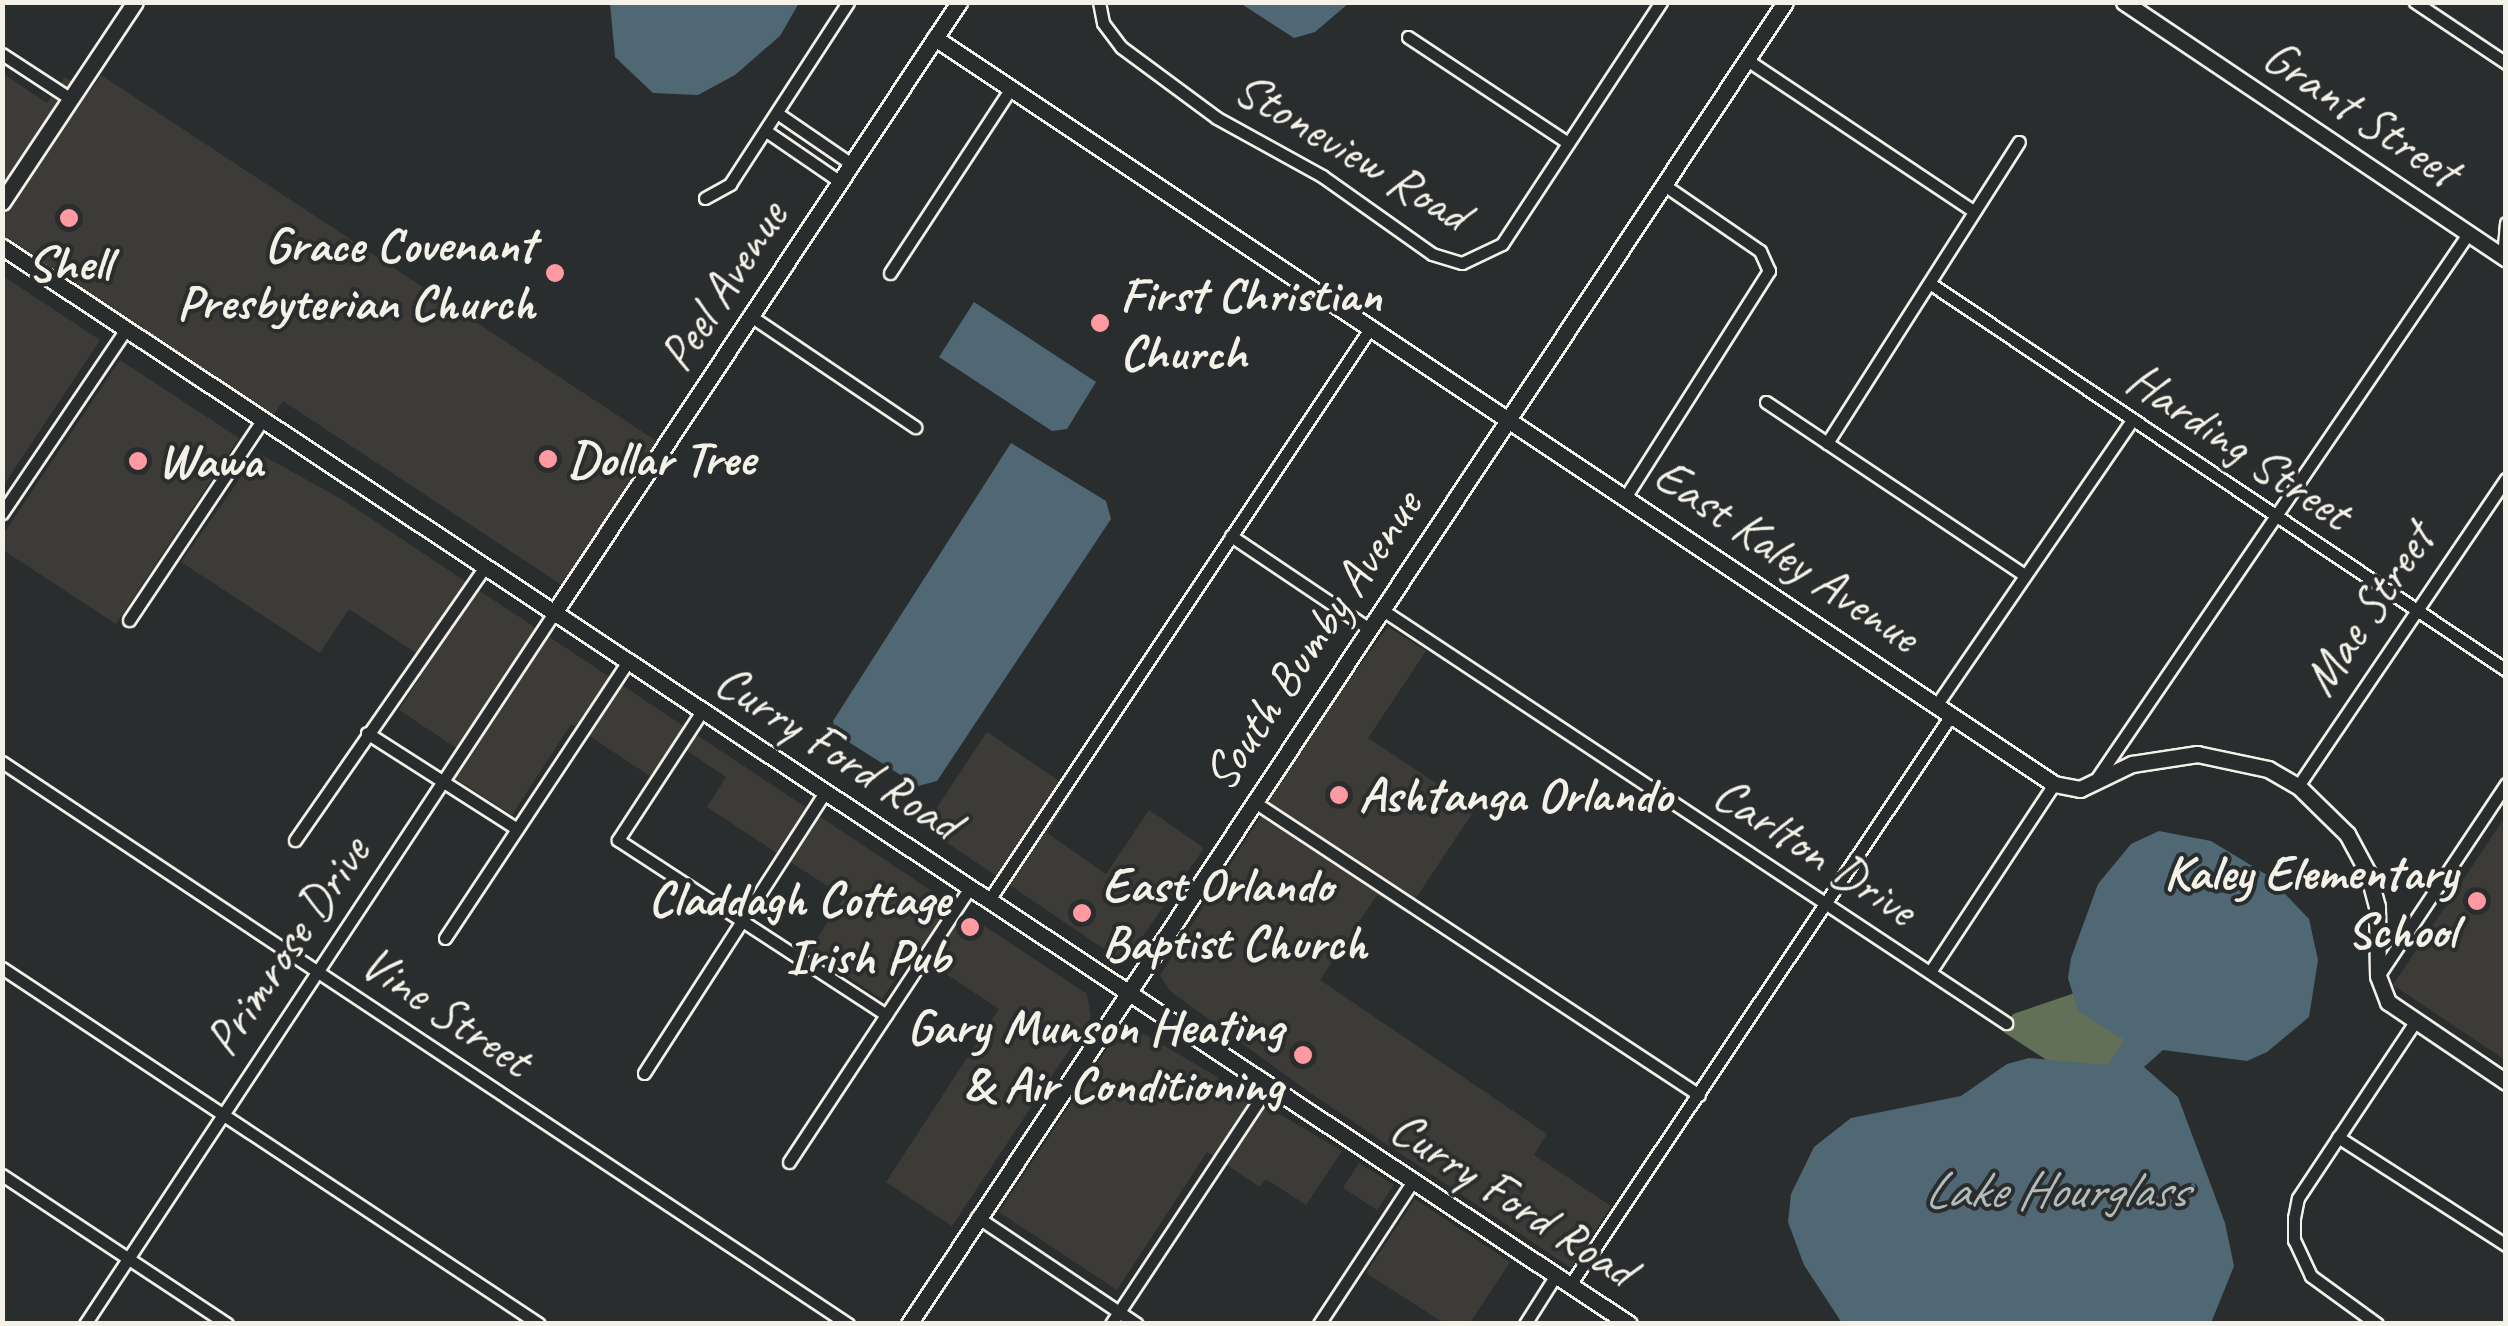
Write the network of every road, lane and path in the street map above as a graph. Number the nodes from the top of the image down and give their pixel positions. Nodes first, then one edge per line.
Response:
1 (135, 2) edge
2 (848, 2) edge
3 (959, 2) edge
4 (1099, 2) edge
5 (1785, 2) edge
6 (2124, 2) edge
7 (2415, 2) edge
8 (1658, 4) edge
9 (1408, 37) dead end
10 (936, 38) junction
11 (2, 54) edge
12 (1747, 60) junction
13 (2506, 63) edge
14 (1010, 88) junction
15 (71, 99) junction
16 (777, 113) junction
17 (766, 131) junction
18 (2019, 142) dead end
19 (1568, 143) junction
20 (850, 163) junction
21 (839, 181) junction
22 (1664, 185) junction
23 (705, 198) dead end
24 (2, 202) edge
25 (1973, 211) junction
26 (2506, 224) edge
27 (2468, 234) junction
28 (2, 247) edge
29 (2504, 258) edge
30 (890, 273) dead end
31 (1931, 284) junction
32 (752, 317) junction
33 (1370, 327) junction
34 (126, 328) junction
35 (1766, 402) dead end
36 (1508, 418) junction
37 (263, 420) junction
38 (2132, 420) junction
39 (916, 427) dead end
40 (1826, 443) junction
41 (2506, 479) edge
42 (1626, 496) junction
43 (2, 513) edge
44 (2277, 516) junction
45 (1231, 536) junction
46 (485, 567) junction
47 (2023, 574) junction
48 (1381, 609) junction
49 (2415, 610) junction
50 (554, 613) junction
51 (129, 620) dead end
52 (1368, 628) junction
53 (628, 661) junction
54 (2506, 670) edge
55 (1937, 704) junction
56 (702, 710) junction
57 (1952, 714) junction
58 (367, 734) junction
59 (2, 762) edge
60 (442, 781) junction
61 (2054, 784) junction
62 (2093, 784) junction
63 (2506, 784) edge
64 (2298, 786) junction
65 (824, 792) junction
66 (1253, 801) junction
67 (517, 829) junction
68 (295, 840) dead end
69 (970, 888) junction
70 (989, 900) junction
71 (1827, 904) junction
72 (742, 920) junction
73 (445, 938) dead end
74 (2, 968) edge
75 (316, 969) junction
76 (1930, 972) junction
77 (2378, 976) junction
78 (1126, 990) junction
79 (886, 1016) junction
80 (2415, 1022) junction
81 (2006, 1023) dead end
82 (644, 1073) dead end
83 (2506, 1082) edge
84 (1269, 1085) junction
85 (1699, 1095) junction
86 (221, 1113) junction
87 (2338, 1137) junction
88 (788, 1162) dead end
89 (2, 1175) edge
90 (1413, 1181) junction
91 (978, 1218) junction
92 (2506, 1245) edge
93 (128, 1258) junction
94 (1564, 1280) junction
95 (1119, 1311) junction
96 (85, 1324) edge
97 (227, 1324) edge
98 (539, 1324) edge
99 (848, 1324) edge
100 (908, 1324) edge
101 (1111, 1324) edge
102 (1137, 1324) edge
103 (1320, 1324) edge
104 (1525, 1324) edge
105 (1629, 1324) edge
106 (2377, 1324) edge

1 - 15 street
2 - 16 street
3 - 10 street, Peel Avenue
4 - 19 street, Stoneview Road
5 - 12 street, South Bumby Avenue
6 - 27 street, Grant Street
7 - 13 street
8 - 19 street, Stoneview Road
9 - 19 street
10 - 14 street, East Kaley Avenue
10 - 20 street, Peel Avenue
11 - 15 street
12 - 22 street, South Bumby Avenue
12 - 25 street
14 - 30 street
14 - 33 street, East Kaley Avenue
15 - 24 street
16 - 17 street
16 - 20 street
17 - 21 street
17 - 23 street
18 - 25 street
20 - 21 street, Peel Avenue
21 - 32 street, Peel Avenue
22 - 36 street, South Bumby Avenue
22 - 42 street
25 - 31 street
26 - 29 street
27 - 29 street, Grant Street
27 - 44 street
28 - 34 street, Curry Ford Road
31 - 38 street, Harding Street
31 - 40 street
32 - 39 street
32 - 50 street, Peel Avenue
33 - 36 street, East Kaley Avenue
33 - 45 street
34 - 37 street, Curry Ford Road
34 - 43 street
35 - 40 street
36 - 42 street, East Kaley Avenue
36 - 48 street, South Bumby Avenue
37 - 46 street, Curry Ford Road
37 - 51 street
38 - 44 street, Harding Street
38 - 47 street
40 - 47 street
41 - 49 street, Mae Street
42 - 55 street, East Kaley Avenue
44 - 49 street, Harding Street
44 - 62 street
45 - 52 street
45 - 70 street
46 - 50 street, Curry Ford Road
46 - 58 street
47 - 55 street
48 - 52 street, South Bumby Avenue
48 - 71 street, Carlton Drive
49 - 54 street, Harding Street
49 - 64 street, Mae Street
50 - 53 street, Curry Ford Road
50 - 60 street, Primrose Drive
52 - 66 street, South Bumby Avenue
53 - 56 street, Curry Ford Road
53 - 67 street
55 - 57 street, East Kaley Avenue
56 - 65 street, Curry Ford Road
56 - 72 street
57 - 61 street, East Kaley Avenue
57 - 71 street
58 - 60 street
58 - 68 street
59 - 75 street, Vine Street
60 - 67 street
60 - 75 street, Primrose Drive
61 - 62 street
61 - 76 street
62 - 64 street
63 - 77 street
64 - 77 street
65 - 69 street, Curry Ford Road
65 - 72 street
66 - 78 street, South Bumby Avenue
66 - 85 street
67 - 73 street
69 - 70 street, Curry Ford Road
69 - 79 street
70 - 78 street, Curry Ford Road
71 - 76 street, Carlton Drive
71 - 85 street
72 - 79 street
72 - 82 street
74 - 86 street
75 - 86 street, Primrose Drive
75 - 99 street, Vine Street
76 - 81 street, Carlton Drive
77 - 80 street
78 - 84 street, Curry Ford Road
78 - 91 street, South Bumby Avenue
79 - 88 street
80 - 83 street
80 - 87 street
84 - 90 street, Curry Ford Road
84 - 95 street
85 - 94 street
86 - 93 street, Primrose Drive
86 - 98 street
87 - 92 street
87 - 106 street
89 - 93 street
90 - 94 street, Curry Ford Road
90 - 103 street
91 - 95 street
91 - 100 street, South Bumby Avenue
93 - 96 street, Primrose Drive
93 - 97 street
94 - 104 street
94 - 105 street, Curry Ford Road
95 - 101 street
95 - 102 street

